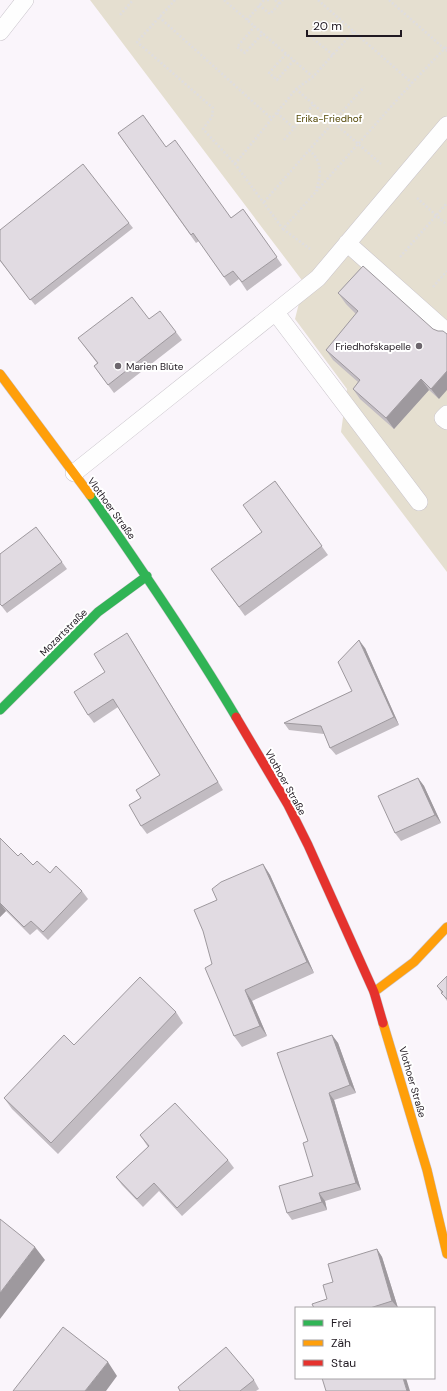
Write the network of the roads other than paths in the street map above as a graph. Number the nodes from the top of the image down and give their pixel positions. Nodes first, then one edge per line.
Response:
1 (26, 0) edge
2 (0, 32) edge
3 (447, 124) edge
4 (347, 243) junction
5 (276, 312) junction
6 (447, 332) edge
7 (0, 374) edge
8 (447, 414) edge
9 (447, 421) edge
10 (74, 473) junction
11 (419, 502) dead end
12 (147, 576) junction
13 (0, 710) edge
14 (447, 927) edge
15 (374, 992) junction
16 (447, 1254) edge

1 - 2 lane
3 - 4 lane
4 - 5 lane
4 - 6 lane
5 - 10 lane
5 - 11 lane
7 - 10 street, Vlothoer Straße
8 - 9 lane
10 - 12 street, Vlothoer Straße
12 - 13 street, Mozartstraße
12 - 15 street, Vlothoer Straße
14 - 15 street
15 - 16 street, Vlothoer Straße

